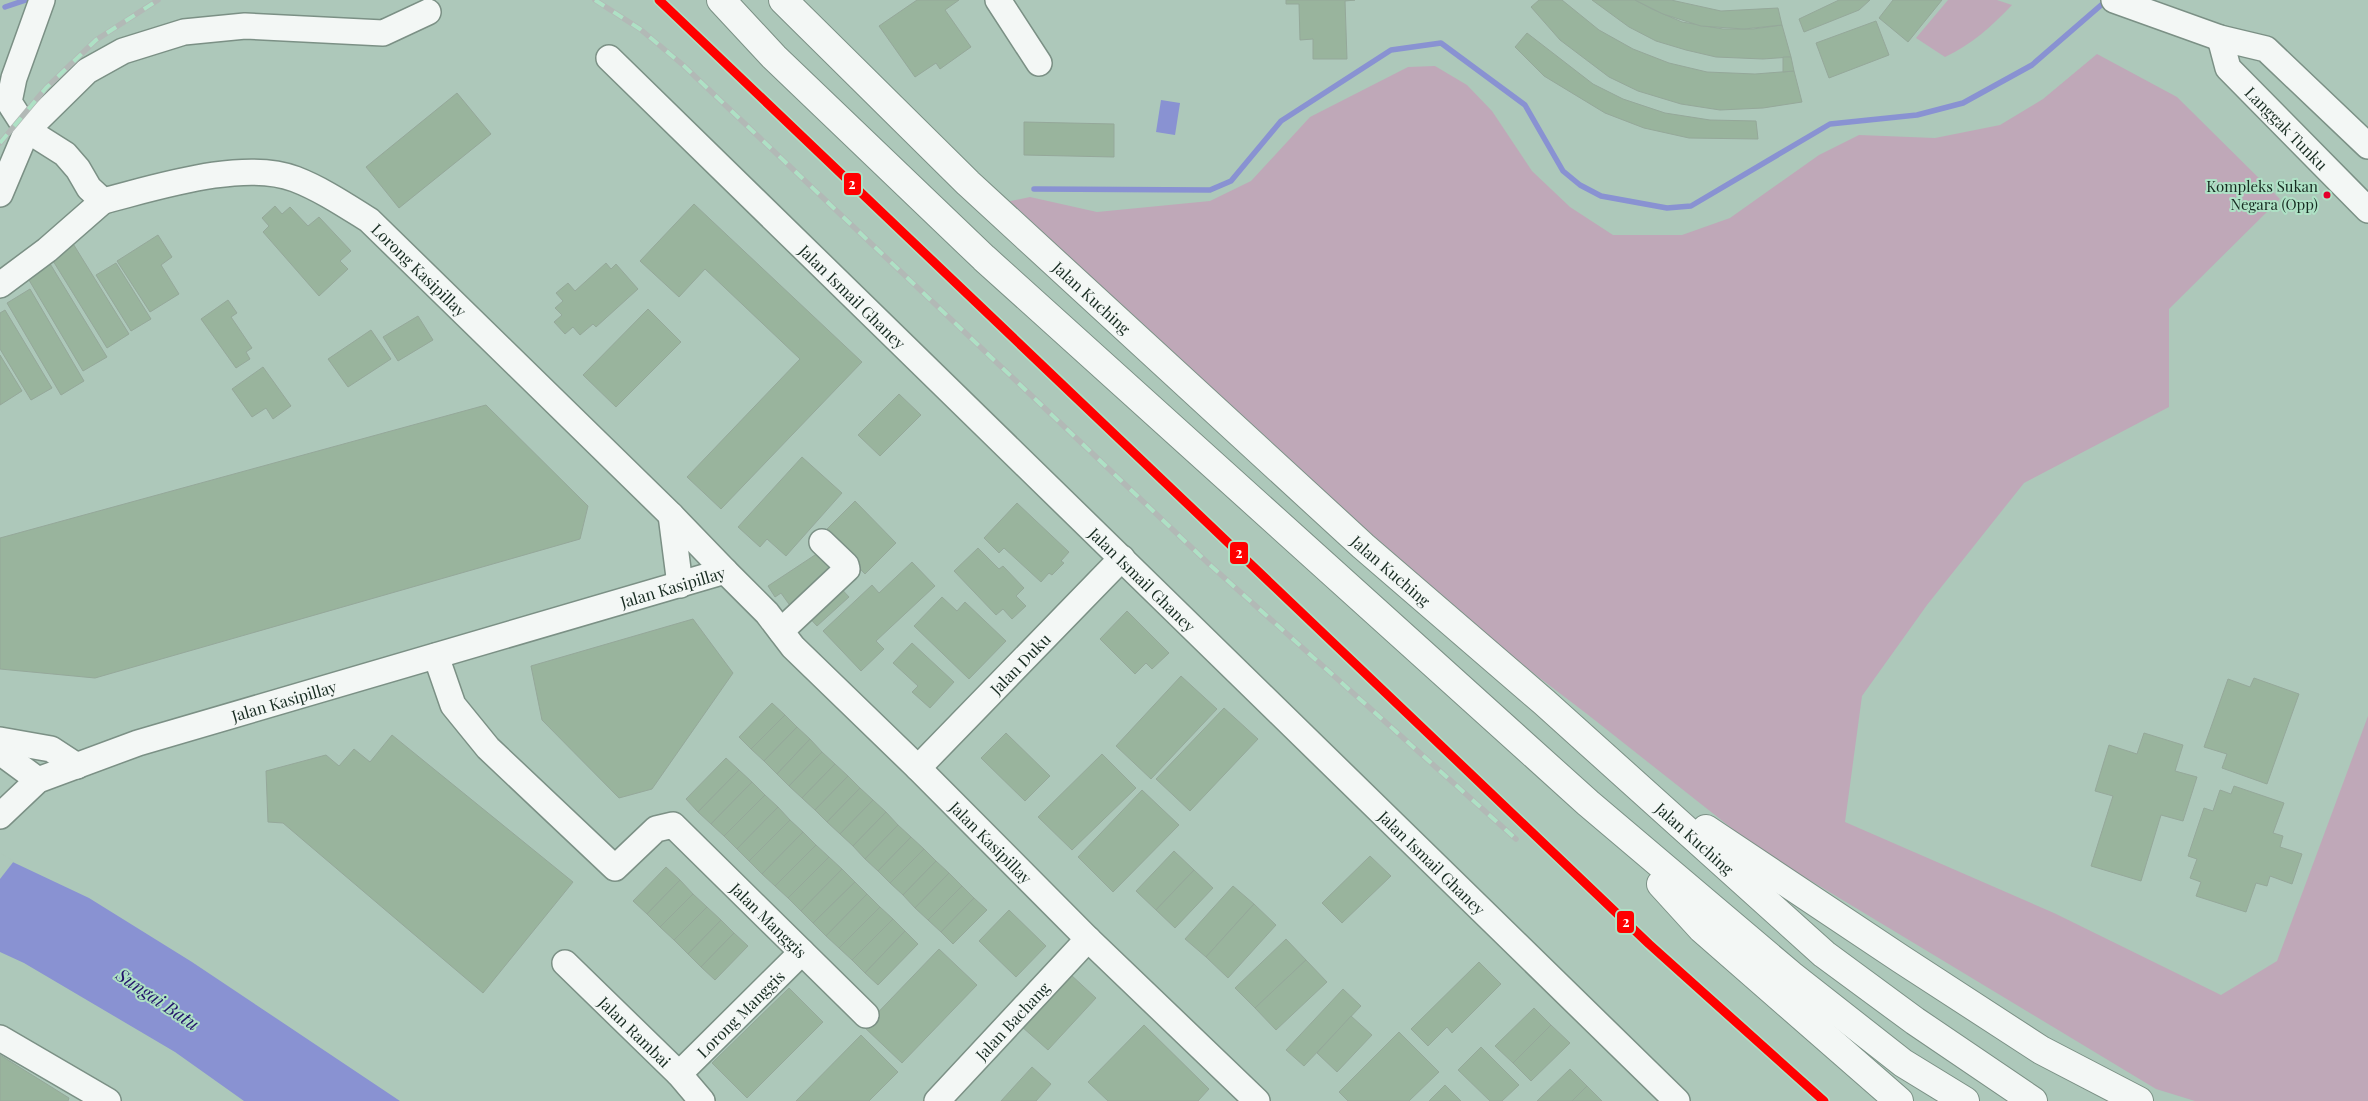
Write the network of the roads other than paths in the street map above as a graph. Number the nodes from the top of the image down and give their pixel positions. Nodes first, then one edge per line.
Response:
1 (42, 0) edge
2 (721, 0) edge
3 (783, 0) edge
4 (787, 0) edge
5 (998, 0) edge
6 (2122, 3) edge
7 (428, 12) dead end
8 (808, 26) junction
9 (2220, 38) junction
10 (609, 58) dead end
11 (1039, 63) dead end
12 (27, 130) junction
13 (2368, 146) edge
14 (0, 194) edge
15 (103, 201) junction
16 (2368, 210) edge
17 (0, 285) edge
18 (672, 515) junction
19 (822, 542) dead end
20 (1122, 558) junction
21 (725, 571) junction
22 (680, 585) junction
23 (781, 631) junction
24 (436, 656) junction
25 (0, 740) edge
26 (0, 752) edge
27 (77, 766) junction
28 (918, 768) junction
29 (1627, 777) junction
30 (38, 780) junction
31 (1588, 803) junction
32 (0, 816) edge
33 (1088, 939) junction
34 (802, 952) junction
35 (565, 963) dead end
36 (866, 1015) dead end
37 (0, 1038) edge
38 (679, 1074) junction
39 (108, 1101) edge
40 (702, 1101) edge
41 (937, 1101) edge
42 (1257, 1101) edge
43 (1677, 1101) edge
44 (1899, 1101) edge
45 (1965, 1101) edge
46 (2033, 1101) edge
47 (2139, 1101) edge

1 - 12 street
2 - 31 highway
3 - 8 highway, Jalan Kuching
4 - 8 highway
5 - 11 street
6 - 9 street
7 - 12 street
8 - 29 highway, Jalan Kuching
9 - 13 street
9 - 16 street, Langgak Tunku
10 - 20 street, Jalan Ismail Ghaney
12 - 14 street
12 - 15 street
15 - 17 street, Lorong Kasipillay
15 - 18 street, Lorong Kasipillay
18 - 21 street, Lorong Kasipillay
18 - 22 street
19 - 23 street
20 - 28 street, Jalan Duku
20 - 43 street, Jalan Ismail Ghaney
21 - 22 street, Jalan Kasipillay
21 - 23 street, Jalan Kasipillay
22 - 24 street, Jalan Kasipillay
23 - 28 street, Jalan Kasipillay
24 - 27 street, Jalan Kasipillay
24 - 34 street, Jalan Manggis
25 - 27 street
26 - 30 street
27 - 30 street, Jalan Kasipillay
28 - 33 street, Jalan Kasipillay
29 - 46 highway, Jalan Kuching
29 - 47 highway
30 - 32 street, Jalan Kasipillay
31 - 44 highway
31 - 45 highway
33 - 41 street, Jalan Bachang
33 - 42 street, Jalan Kasipillay
34 - 36 street, Jalan Manggis
34 - 38 street, Lorong Manggis
35 - 38 street, Jalan Rambai
37 - 39 street
38 - 40 street, Jalan Rambai

